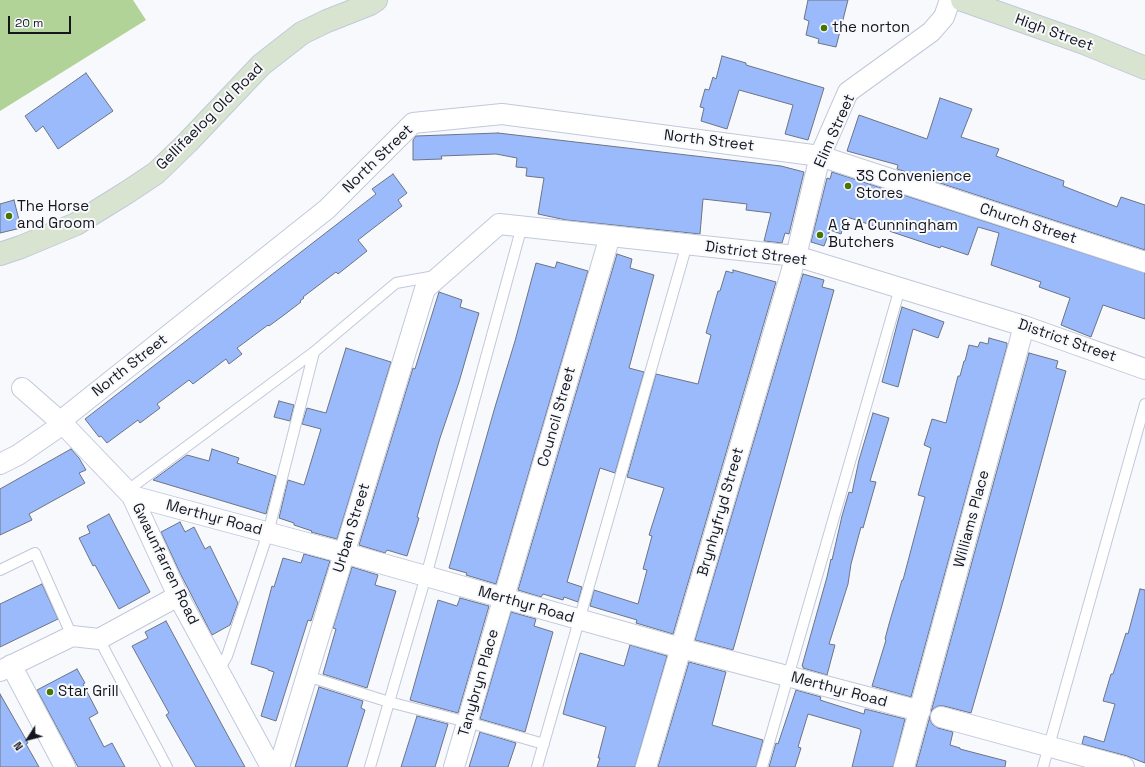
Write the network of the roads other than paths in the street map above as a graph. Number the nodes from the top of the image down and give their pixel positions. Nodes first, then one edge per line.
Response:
1 (376, 0) edge
2 (950, 0) edge
3 (962, 0) edge
4 (1145, 68) edge
5 (820, 156) junction
6 (522, 226) junction
7 (610, 236) junction
8 (687, 244) junction
9 (0, 254) edge
10 (796, 256) junction
11 (1145, 262) edge
12 (440, 275) junction
13 (900, 288) junction
14 (424, 289) joint
15 (1024, 326) junction
16 (314, 352) junction
17 (1145, 369) edge
18 (22, 388) dead end
19 (1145, 404) edge
20 (63, 424) junction
21 (0, 464) edge
22 (130, 493) junction
23 (268, 533) junction
24 (344, 553) junction
25 (0, 570) edge
26 (426, 576) junction
27 (178, 596) junction
28 (504, 598) junction
29 (580, 620) junction
30 (72, 636) junction
31 (99, 639) junction
32 (681, 648) junction
33 (6, 668) edge
34 (219, 670) junction
35 (307, 676) junction
36 (788, 676) junction
37 (389, 702) junction
38 (920, 712) junction
39 (941, 717) dead end
40 (467, 722) junction
41 (544, 744) junction
42 (1049, 746) junction
43 (270, 766) edge
44 (65, 767) edge
45 (167, 767) edge
46 (370, 767) edge
47 (454, 767) edge
48 (537, 767) edge
49 (646, 767) edge
50 (762, 767) edge
51 (904, 767) edge
52 (1043, 767) edge
53 (1124, 767) edge

1 - 9 street, Gellifaelog Old Road
2 - 5 street, Elim Street
3 - 4 street, High Street
5 - 10 street, Elim Street
5 - 11 street, Church Street
5 - 20 street, North Street
6 - 7 street, District Street
6 - 12 street, District Street
6 - 26 lane
7 - 8 street, District Street
7 - 28 street, Council Street
8 - 10 street, District Street
8 - 29 lane
10 - 13 street, District Street
10 - 32 street, Brynhyfryd Street
12 - 14 street, District Street
12 - 16 lane
13 - 15 street, District Street
13 - 36 lane
14 - 24 street, Urban Street
15 - 17 street, District Street
15 - 38 street, Williams Place
16 - 22 lane
16 - 23 lane
18 - 20 street, Gwaunfarren Road
19 - 42 lane
20 - 21 street, North Street
20 - 22 street, Gwaunfarren Road
22 - 23 street, Merthyr Road
22 - 27 street, Gwaunfarren Road
23 - 24 street, Merthyr Road
23 - 34 lane
24 - 26 street, Merthyr Road
24 - 35 street, Urban Street
25 - 30 lane
26 - 28 street, Merthyr Road
26 - 37 lane
27 - 31 street
27 - 34 street, Gwaunfarren Road
28 - 29 street, Merthyr Road
28 - 40 street, Tanybryn Place
29 - 32 street, Merthyr Road
29 - 41 lane
30 - 31 street
30 - 33 street
31 - 45 lane
32 - 36 street, Merthyr Road
32 - 49 street, Brynhyfryd Street
33 - 44 street
34 - 43 street, Gwaunfarren Road
35 - 37 lane
35 - 43 street, Urban Street
36 - 38 street, Merthyr Road
36 - 50 lane
37 - 40 lane
37 - 46 lane
38 - 51 street, Williams Place
39 - 42 street
40 - 41 lane
40 - 47 street, Tanybryn Place
41 - 48 lane
42 - 52 lane
42 - 53 street

